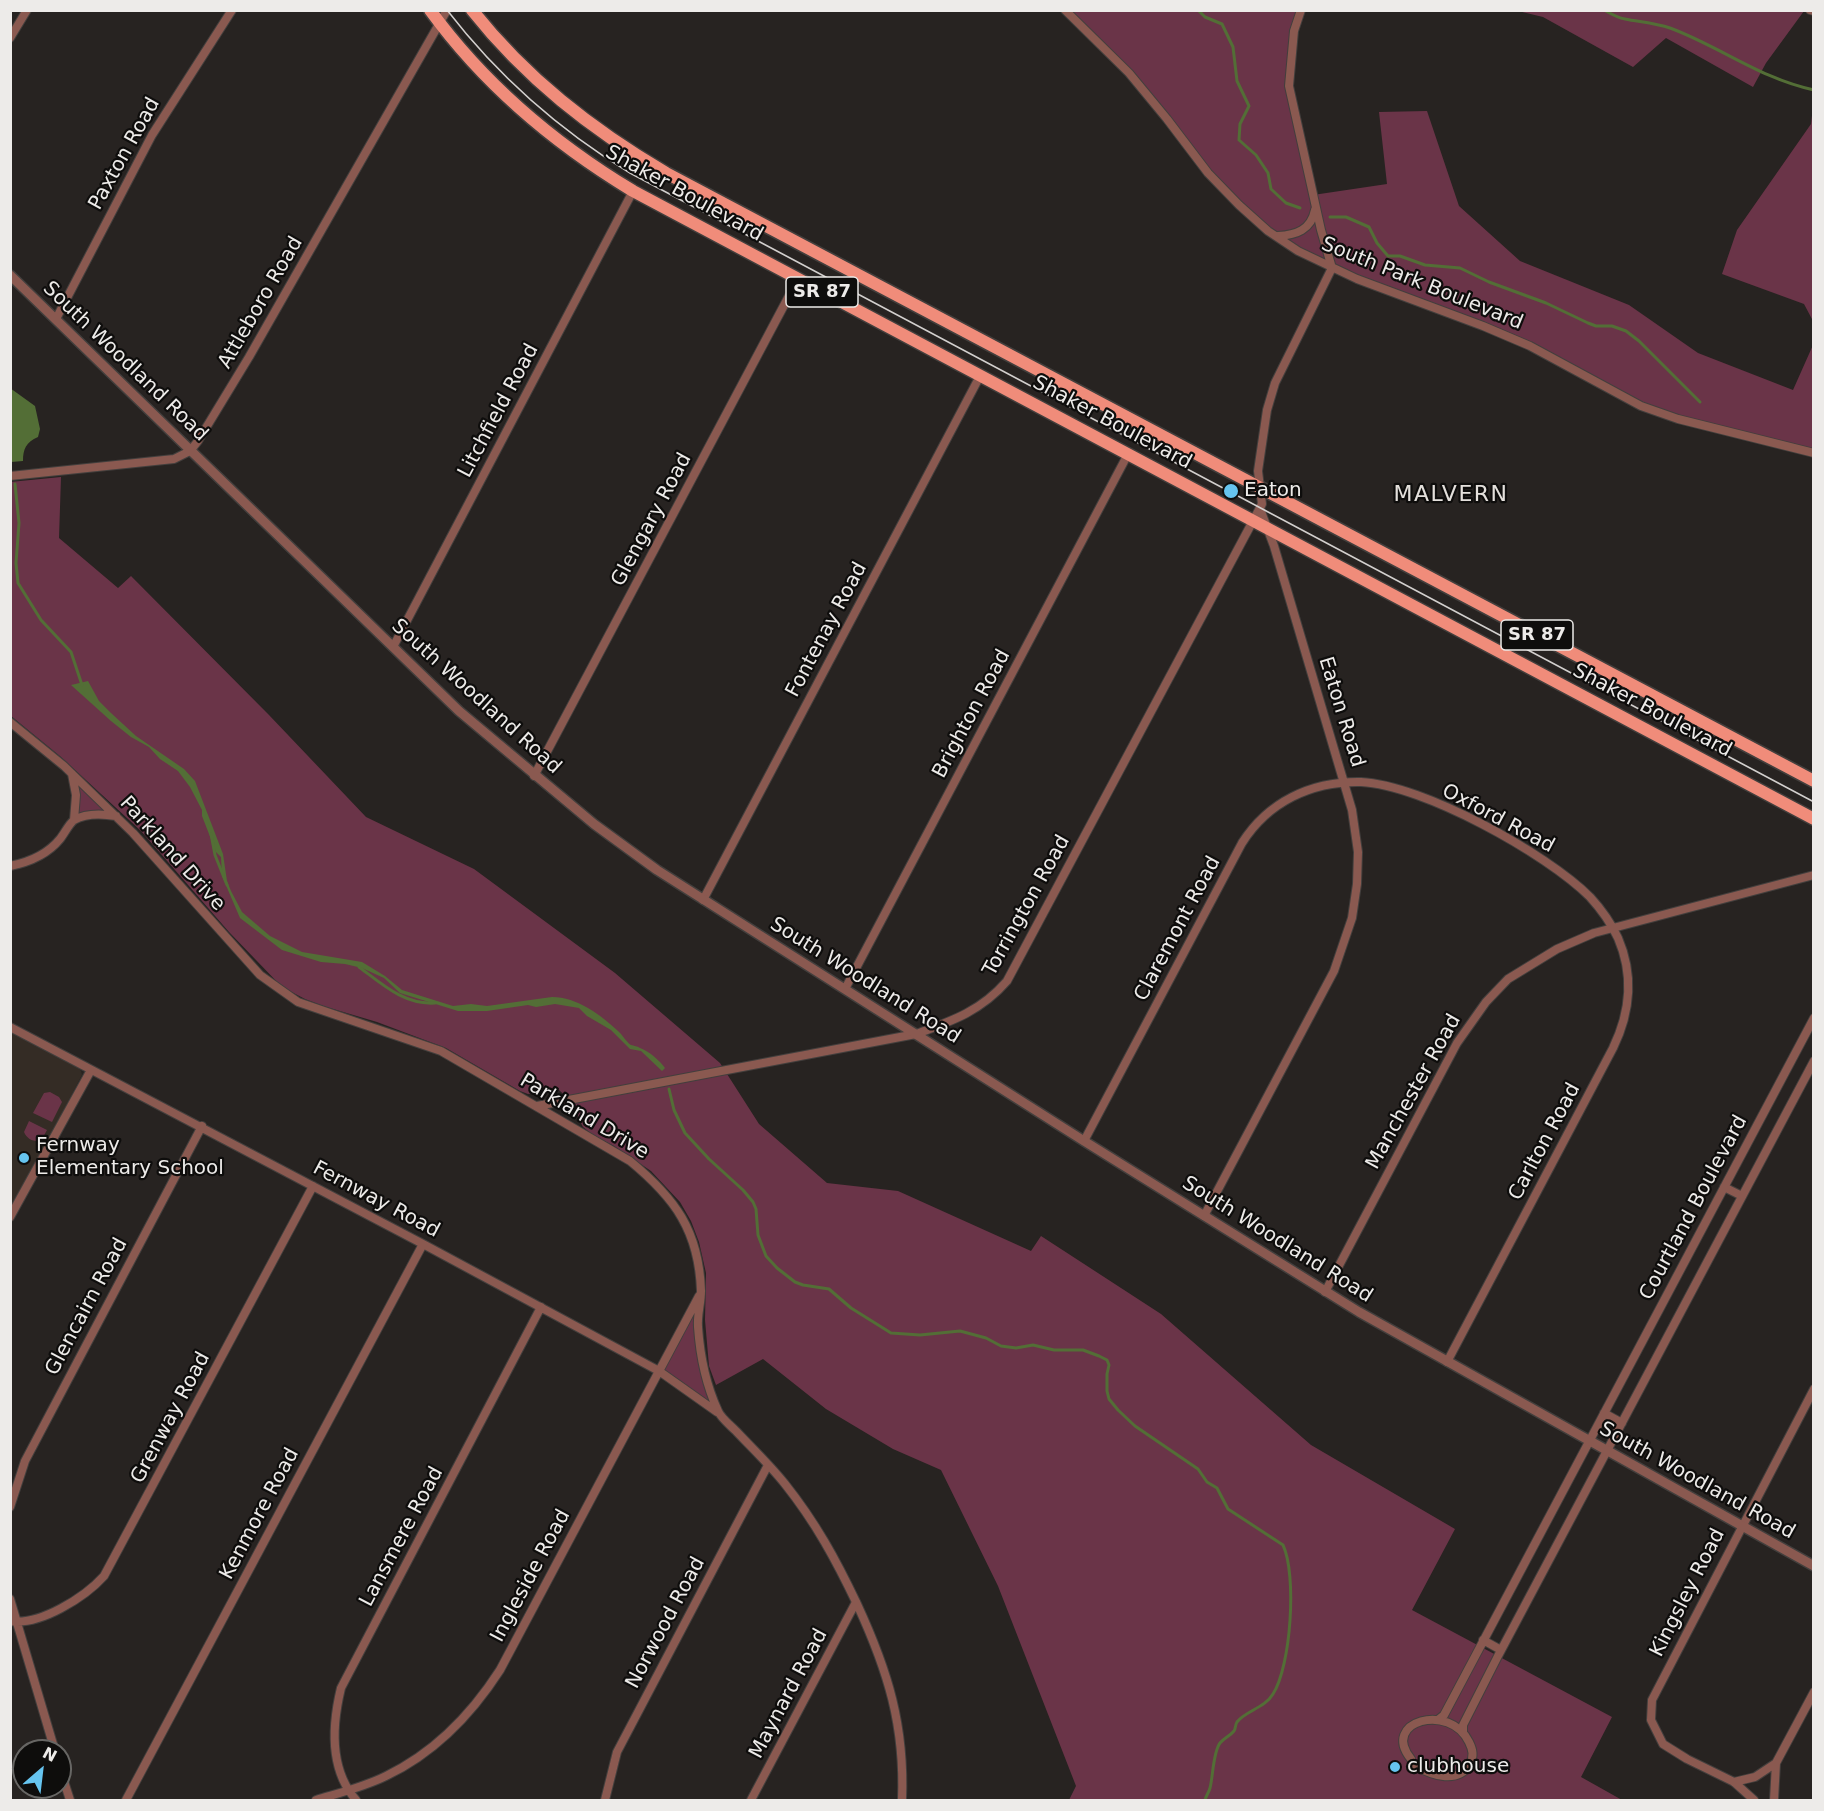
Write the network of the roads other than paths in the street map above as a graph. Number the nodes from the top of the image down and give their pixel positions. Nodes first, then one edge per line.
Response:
1 (27, 10) edge
2 (232, 10) edge
3 (430, 10) edge
4 (447, 10) edge
5 (472, 10) edge
6 (1065, 10) edge
7 (1301, 10) edge
8 (440, 24) junction
9 (10, 38) edge
10 (633, 191) junction
11 (1316, 205) junction
12 (1277, 236) junction
13 (1332, 268) junction
14 (10, 275) edge
15 (798, 279) junction
16 (56, 319) junction
17 (980, 376) junction
18 (190, 451) junction
19 (1814, 453) edge
20 (1128, 454) junction
21 (10, 476) edge
22 (1261, 488) junction
23 (1260, 509) junction
24 (1253, 520) junction
25 (1267, 528) junction
26 (393, 647) junction
27 (10, 722) edge
28 (72, 774) junction
29 (534, 776) junction
30 (1814, 781) edge
31 (1345, 783) junction
32 (116, 816) junction
33 (1814, 819) edge
34 (74, 820) junction
35 (10, 866) edge
36 (1814, 875) edge
37 (703, 900) junction
38 (1612, 927) junction
39 (845, 989) junction
40 (1814, 1017) edge
41 (10, 1027) edge
42 (916, 1034) junction
43 (1814, 1061) edge
44 (91, 1070) junction
45 (537, 1106) junction
46 (202, 1126) junction
47 (1084, 1141) junction
48 (313, 1186) junction
49 (1724, 1187) junction
50 (1742, 1196) junction
51 (1204, 1216) junction
52 (10, 1217) edge
53 (423, 1244) junction
54 (701, 1292) junction
55 (1325, 1292) junction
56 (541, 1307) junction
57 (1447, 1362) junction
58 (660, 1371) junction
59 (1814, 1389) edge
60 (719, 1413) junction
61 (1604, 1413) junction
62 (1622, 1423) junction
63 (1589, 1442) junction
64 (1606, 1452) junction
65 (768, 1465) junction
66 (10, 1507) edge
67 (1741, 1526) junction
68 (1814, 1566) edge
69 (10, 1599) edge
70 (856, 1602) junction
71 (13, 1621) edge
72 (1484, 1640) junction
73 (1502, 1650) junction
74 (1814, 1692) edge
75 (1439, 1719) junction
76 (1463, 1732) junction
77 (51, 1739) edge
78 (1411, 1759) dead end
79 (1776, 1763) junction
80 (1416, 1766) dead end
81 (1734, 1782) junction
82 (347, 1791) junction
83 (126, 1800) edge
84 (316, 1800) edge
85 (356, 1800) edge
86 (605, 1800) edge
87 (751, 1800) edge
88 (902, 1800) edge
89 (1754, 1800) edge
90 (1774, 1800) edge

1 - 9 street
2 - 16 street, Paxton Road
3 - 8 main road, Shaker Boulevard / SR 87
4 - 8 street, Attleboro Road
5 - 22 main road, Shaker Boulevard / SR 87
6 - 12 street, South Park Boulevard
7 - 11 street
8 - 10 main road, Shaker Boulevard / SR 87
8 - 18 street, Attleboro Road
10 - 15 main road, Shaker Boulevard / SR 87
10 - 26 street, Litchfield Road
11 - 12 street
11 - 13 street
12 - 13 street, South Park Boulevard
13 - 19 street, South Park Boulevard
13 - 22 street, Eaton Road
14 - 16 street, South Woodland Road
15 - 17 main road, Shaker Boulevard / SR 87
15 - 29 street, Glengary Road
16 - 18 street, South Woodland Road
17 - 20 main road, Shaker Boulevard / SR 87
17 - 37 street, Fontenay Road
18 - 21 street
18 - 26 street, South Woodland Road
20 - 24 main road, Shaker Boulevard / SR 87
20 - 39 street, Brighton Road
22 - 23 street, Eaton Road
22 - 30 main road, Shaker Boulevard / SR 87
23 - 24 street, Torrington Road
23 - 25 street, Eaton Road
24 - 25 main road, Shaker Boulevard / SR 87
24 - 42 street, Torrington Road
25 - 31 street, Eaton Road
25 - 33 main road, Shaker Boulevard / SR 87
26 - 29 street, South Woodland Road
27 - 28 street, Parkland Drive
28 - 32 street, Parkland Drive
28 - 34 street
29 - 37 street, South Woodland Road
31 - 38 street, Oxford Road
31 - 47 street, Claremont Road
31 - 51 street, Eaton Road
32 - 34 street
32 - 45 street, Parkland Drive
34 - 35 street
36 - 38 street, Manchester Road
37 - 39 street, South Woodland Road
38 - 55 street, Manchester Road
38 - 57 street, Carlton Road
39 - 42 street, South Woodland Road
40 - 49 street, Courtland Boulevard
41 - 44 street, Fernway Road
42 - 45 street, Torrington Road
42 - 47 street, South Woodland Road
43 - 50 street, Courtland Boulevard
44 - 46 street, Fernway Road
44 - 52 street
45 - 54 street, Parkland Drive
46 - 48 street, Fernway Road
46 - 66 street, Glencairn Road
47 - 51 street, South Woodland Road
48 - 53 street, Fernway Road
48 - 71 street, Grenway Road
49 - 50 street
49 - 61 street, Courtland Boulevard
50 - 62 street, Courtland Boulevard
51 - 55 street, South Woodland Road
53 - 56 street, Fernway Road
53 - 83 street, Kenmore Road
54 - 58 street, Ingleside Road
54 - 60 street, Parkland Drive
55 - 57 street, South Woodland Road
56 - 58 street, Fernway Road
56 - 82 street, Lansmere Road
57 - 63 street, South Woodland Road
58 - 60 street, Fernway Road
58 - 82 street, Ingleside Road
59 - 67 street, Kingsley Road
60 - 65 street, Parkland Drive
61 - 62 street
61 - 63 street, Courtland Boulevard
62 - 64 street, Courtland Boulevard
63 - 64 street, South Woodland Road
63 - 72 street, Courtland Boulevard
64 - 67 street, South Woodland Road
64 - 73 street, Courtland Boulevard
65 - 70 street, Parkland Drive
65 - 86 street, Norwood Road
67 - 68 street, South Woodland Road
67 - 81 street, Kingsley Road
69 - 71 street
70 - 87 street, Maynard Road
70 - 88 street, Parkland Drive
71 - 77 street
72 - 73 street
72 - 75 street, Courtland Boulevard
73 - 76 street, Courtland Boulevard
74 - 79 street
75 - 76 street
75 - 78 street
76 - 80 street
79 - 81 street
79 - 90 street
81 - 89 street
82 - 84 street, Ingleside Road
82 - 85 street

